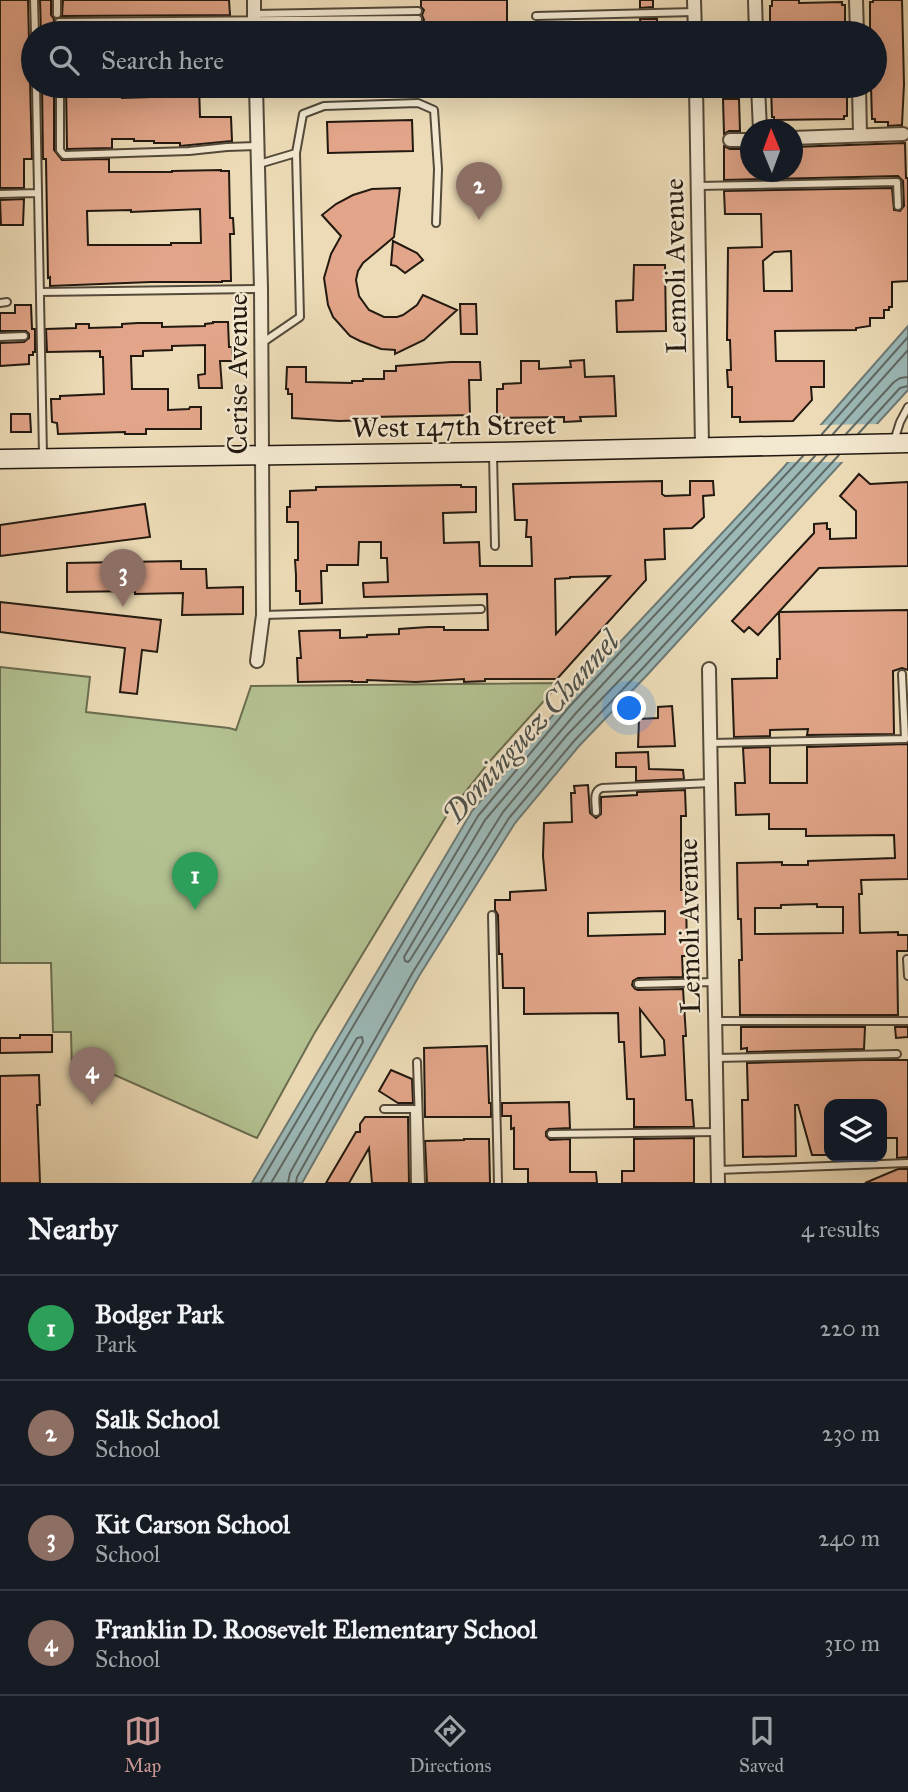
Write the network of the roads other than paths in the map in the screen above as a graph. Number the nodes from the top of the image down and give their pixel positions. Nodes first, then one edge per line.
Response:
1 (34, 0) edge
2 (57, 0) edge
3 (254, 0) edge
4 (755, 0) edge
5 (856, 0) edge
6 (694, 6) edge
7 (418, 11) dead end
8 (57, 15) dead end
9 (536, 16) dead end
10 (418, 19) dead end
11 (35, 21) edge
12 (254, 21) edge
13 (281, 21) edge
14 (336, 21) edge
15 (756, 21) edge
16 (857, 21) edge
17 (36, 98) edge
18 (60, 98) edge
19 (256, 98) edge
20 (696, 98) edge
21 (759, 98) edge
22 (859, 98) edge
23 (760, 119) edge
24 (903, 134) dead end
25 (860, 135) junction
26 (803, 138) edge
27 (730, 141) dead end
28 (740, 141) edge
29 (257, 146) junction
30 (296, 153) junction
31 (258, 164) junction
32 (698, 186) junction
33 (37, 193) junction
34 (0, 194) edge
35 (898, 206) dead end
36 (436, 223) dead end
37 (261, 289) junction
38 (40, 292) junction
39 (24, 336) dead end
40 (0, 337) edge
41 (261, 344) junction
42 (908, 407) edge
43 (901, 443) edge
44 (702, 446) junction
45 (493, 452) junction
46 (262, 455) junction
47 (43, 458) junction
48 (0, 459) edge
49 (495, 547) dead end
50 (481, 609) dead end
51 (263, 615) junction
52 (257, 661) dead end
53 (709, 669) dead end
54 (902, 674) dead end
55 (710, 743) junction
56 (711, 783) junction
57 (596, 812) dead end
58 (492, 915) dead end
59 (907, 959) edge
60 (908, 976) edge
61 (715, 982) junction
62 (638, 984) dead end
63 (715, 1021) junction
64 (908, 1021) edge
65 (897, 1054) dead end
66 (716, 1058) junction
67 (417, 1062) dead end
68 (384, 1109) dead end
69 (717, 1132) junction
70 (551, 1134) dead end
71 (908, 1163) edge
72 (718, 1176) edge
73 (415, 1183) edge
74 (421, 1183) edge
75 (498, 1183) edge

1 - 11 lane
2 - 8 lane
3 - 12 street
4 - 15 street
5 - 16 street
6 - 9 lane
7 - 13 lane
10 - 14 lane
17 - 33 lane
18 - 29 lane
19 - 29 street, Cerise Avenue
20 - 32 street, Lemoli Avenue
21 - 23 street
22 - 25 street
24 - 25 street
25 - 26 street
27 - 28 street
29 - 31 street, Cerise Avenue
30 - 31 lane
30 - 36 lane
30 - 41 lane
31 - 37 street, Cerise Avenue
32 - 35 lane
32 - 44 street, Lemoli Avenue
33 - 34 lane
33 - 38 lane
37 - 38 lane
37 - 41 street, Cerise Avenue
38 - 47 lane
39 - 40 lane
41 - 46 street, Cerise Avenue
42 - 43 lane
43 - 44 street, West 147th Street
44 - 45 street, West 147th Street
45 - 46 street, West 147th Street
45 - 49 lane
46 - 47 street, West 147th Street
46 - 51 street, Cerise Avenue
47 - 48 street, West 147th Street
50 - 51 lane
51 - 52 street, Cerise Avenue
53 - 55 street, Lemoli Avenue
54 - 55 lane
55 - 56 street, Lemoli Avenue
56 - 57 lane
56 - 61 street, Lemoli Avenue
58 - 75 lane
59 - 60 lane
61 - 62 lane
61 - 63 street, Lemoli Avenue
63 - 64 lane
63 - 66 street, Lemoli Avenue
65 - 66 lane
66 - 69 street, Lemoli Avenue
67 - 74 lane
68 - 73 lane
69 - 70 lane
69 - 72 street, Lemoli Avenue
71 - 72 lane

